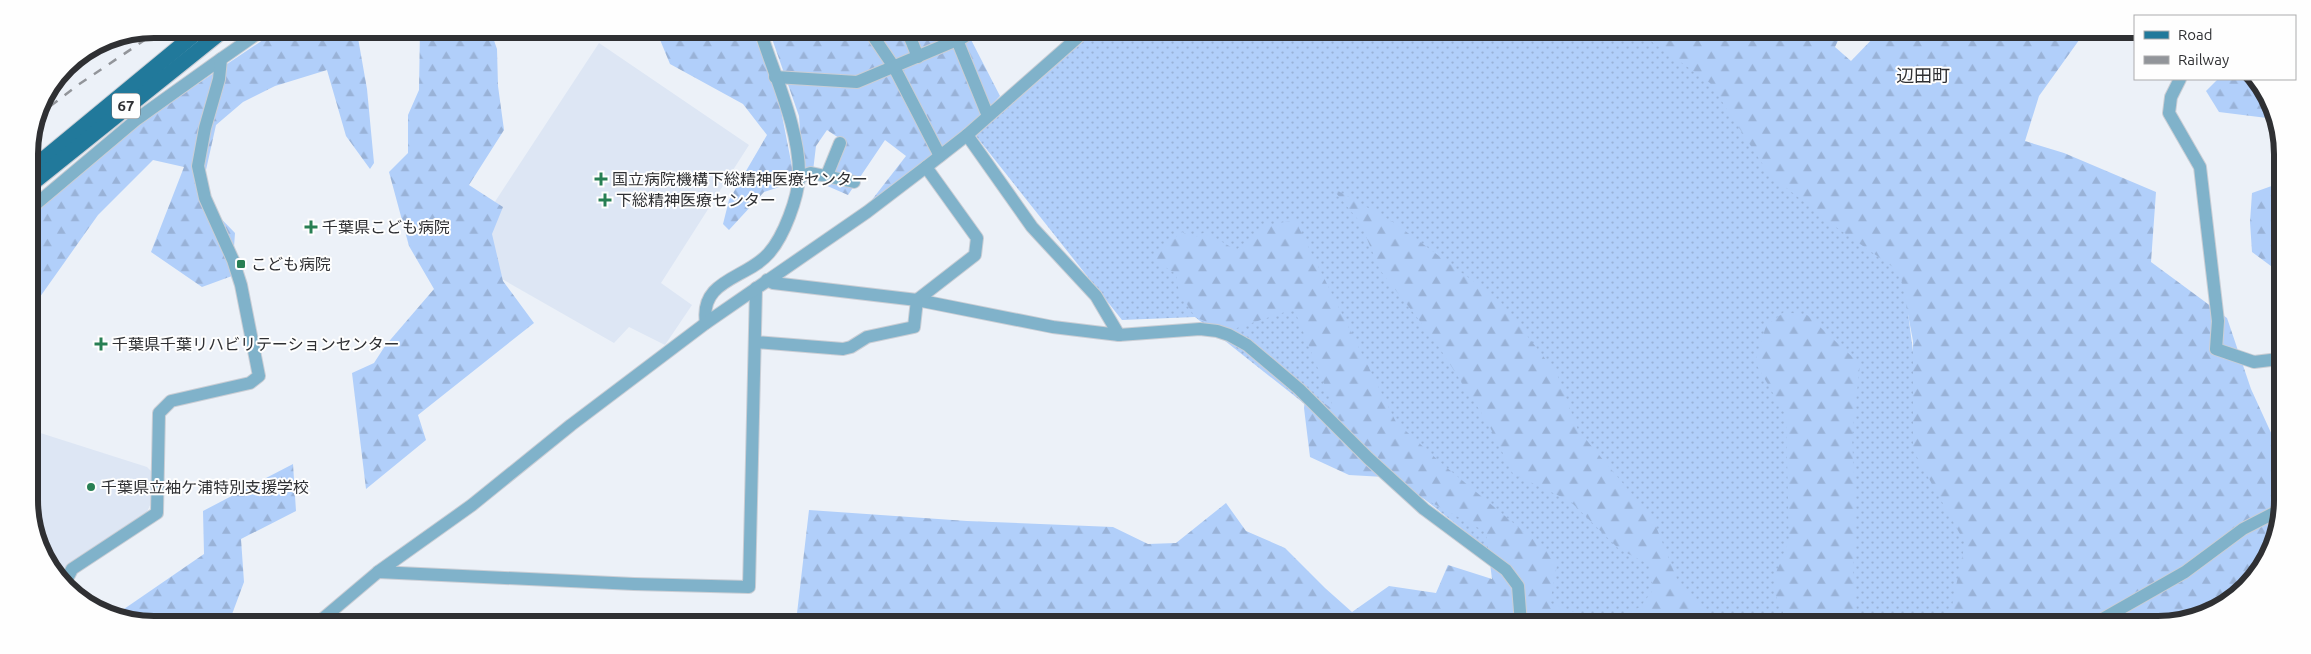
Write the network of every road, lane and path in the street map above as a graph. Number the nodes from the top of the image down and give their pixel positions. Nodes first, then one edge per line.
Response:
1 (192, 37) edge
2 (215, 37) edge
3 (252, 37) edge
4 (762, 37) edge
5 (874, 37) edge
6 (910, 37) edge
7 (1078, 37) edge
8 (918, 57) junction
9 (221, 58) junction
10 (894, 67) junction
11 (775, 77) junction
12 (2179, 80) edge
13 (988, 116) junction
14 (967, 135) junction
15 (840, 143) dead end
16 (940, 156) junction
17 (38, 164) edge
18 (926, 167) junction
19 (827, 175) junction
20 (799, 177) junction
21 (38, 179) edge
22 (854, 182) dead end
23 (38, 202) edge
24 (767, 280) junction
25 (756, 288) junction
26 (917, 300) junction
27 (706, 323) junction
28 (1119, 335) junction
29 (755, 342) junction
30 (2274, 360) edge
31 (2273, 513) edge
32 (378, 572) junction
33 (67, 578) edge
34 (1520, 616) edge
35 (2108, 616) edge
36 (326, 617) edge

1 - 17 main road, 67
2 - 21 main road, 67
3 - 9 street
4 - 11 street
5 - 10 street
6 - 8 street
7 - 13 street
8 - 10 street
8 - 13 street
9 - 23 street
9 - 33 street
10 - 11 street
10 - 16 street
11 - 20 street
12 - 30 street
13 - 14 street
14 - 16 street
14 - 28 street
15 - 19 street
16 - 18 street
18 - 24 street
18 - 26 street
19 - 20 street
19 - 22 street
20 - 27 street
24 - 25 street
24 - 26 street
25 - 27 street
25 - 29 street
26 - 28 street
26 - 29 street
27 - 32 street
28 - 34 street
29 - 32 street
31 - 35 street
32 - 36 street

